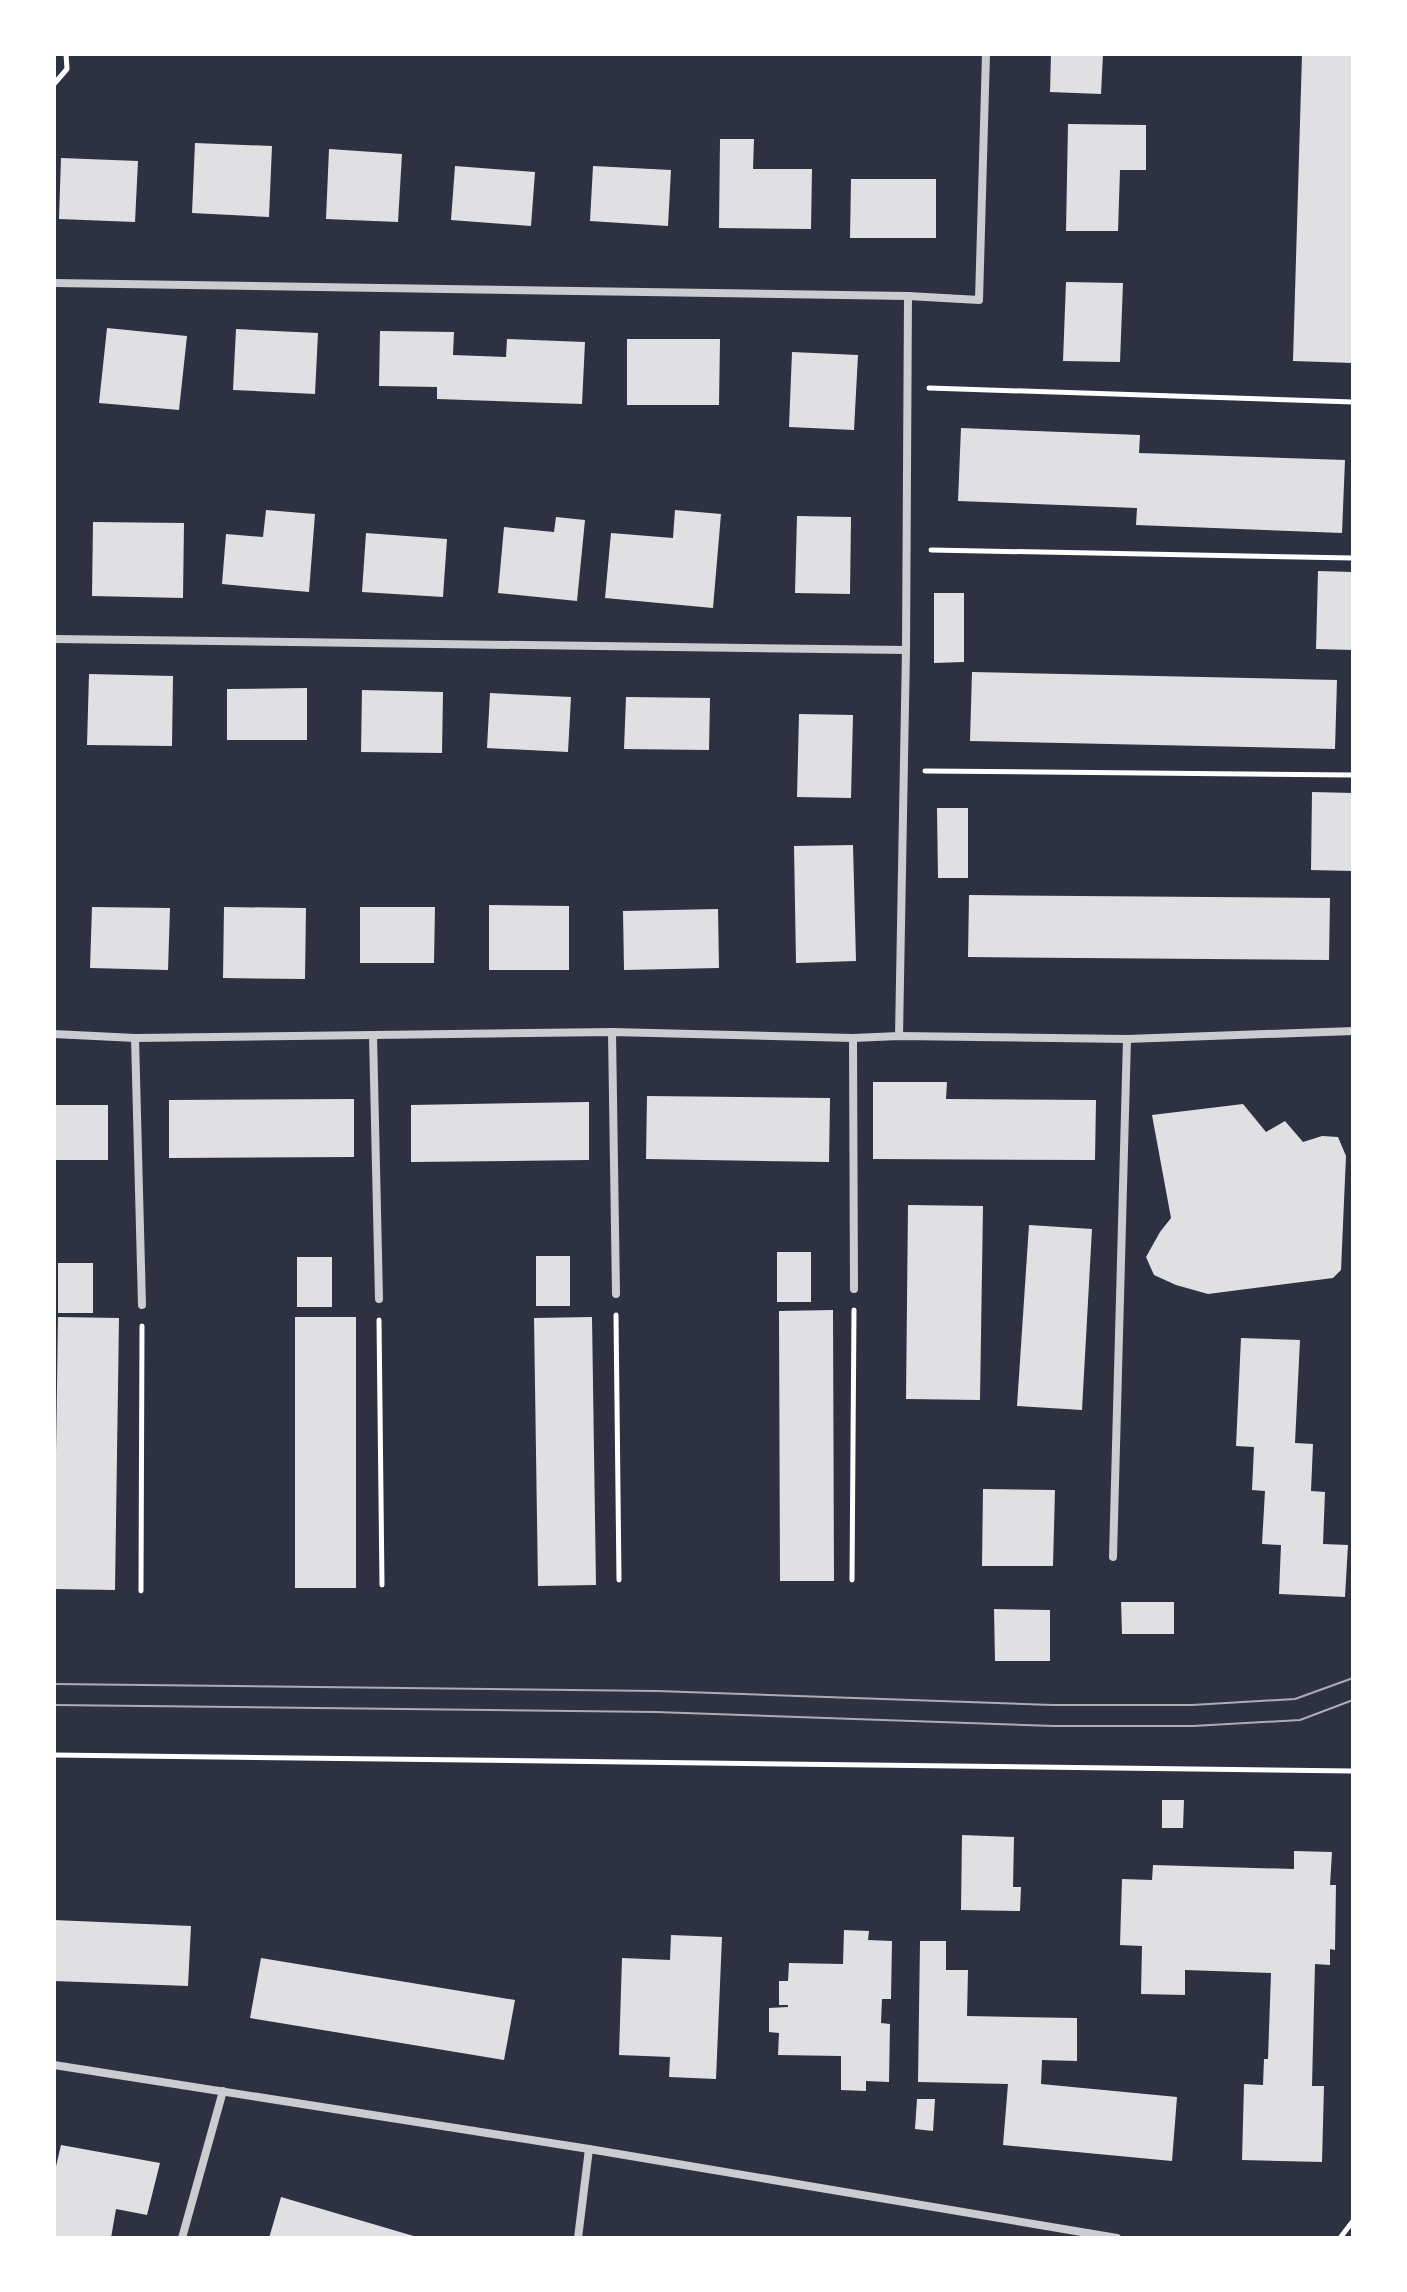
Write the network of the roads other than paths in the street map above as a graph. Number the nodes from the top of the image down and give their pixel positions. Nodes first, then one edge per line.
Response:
1 (986, 54) edge
2 (54, 283) edge
3 (908, 296) junction
4 (54, 639) edge
5 (906, 650) junction
6 (1353, 1031) edge
7 (612, 1032) junction
8 (54, 1034) edge
9 (373, 1035) junction
10 (899, 1036) junction
11 (135, 1038) junction
12 (853, 1038) junction
13 (1127, 1039) junction
14 (854, 1289) road end
15 (616, 1294) road end
16 (379, 1299) road end
17 (142, 1305) road end
18 (1113, 1557) dead end
19 (54, 2065) edge
20 (223, 2091) junction
21 (589, 2149) junction
22 (182, 2238) edge
23 (578, 2238) edge
24 (1117, 2238) edge

1 - 3 street
2 - 3 street
3 - 5 street
4 - 5 street
5 - 10 street
6 - 13 street
7 - 9 street
7 - 12 street
7 - 15 street
8 - 11 street
9 - 11 street
9 - 16 street
10 - 12 street
10 - 13 street
11 - 17 street
12 - 14 street
13 - 18 street
19 - 20 street
20 - 21 street
20 - 22 street
21 - 23 street
21 - 24 street

